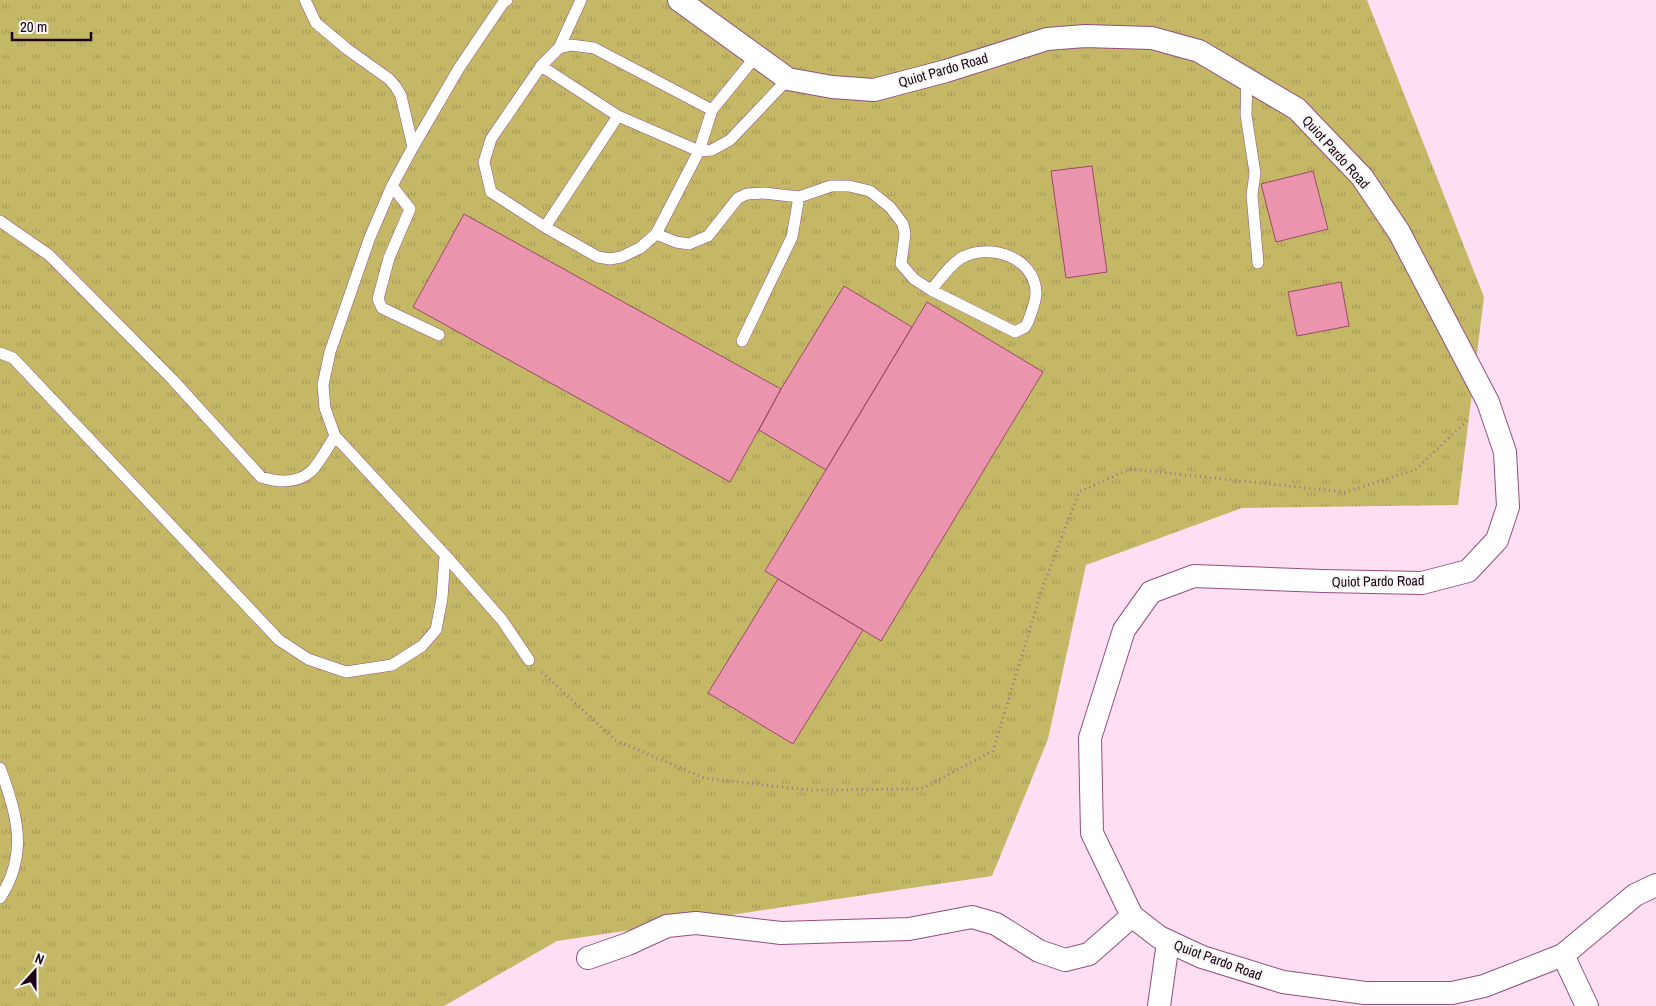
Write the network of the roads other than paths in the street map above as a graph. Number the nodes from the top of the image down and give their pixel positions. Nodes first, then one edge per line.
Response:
1 (305, 0) edge
2 (507, 0) edge
3 (581, 0) edge
4 (679, 0) edge
5 (559, 48) junction
6 (756, 56) junction
7 (541, 66) junction
8 (788, 78) junction
9 (1247, 79) junction
10 (712, 110) junction
11 (618, 116) junction
12 (413, 146) junction
13 (699, 151) junction
14 (392, 186) junction
15 (799, 197) junction
16 (0, 221) edge
17 (545, 227) junction
18 (656, 234) junction
19 (1258, 263) dead end
20 (931, 290) junction
21 (439, 335) dead end
22 (742, 341) dead end
23 (0, 353) edge
24 (335, 436) junction
25 (445, 555) junction
26 (530, 660) road end
27 (0, 768) edge
28 (1656, 885) edge
29 (0, 898) edge
30 (1132, 916) junction
31 (1168, 942) junction
32 (1563, 955) junction
33 (588, 958) dead end
34 (1159, 1006) edge
35 (1587, 1006) edge

1 - 12 lane
2 - 12 lane
3 - 5 lane
4 - 6 street, Quiot Pardo Road
5 - 7 lane
5 - 10 lane
6 - 8 street, Quiot Pardo Road
6 - 10 lane
7 - 11 lane
7 - 17 lane
8 - 9 street, Quiot Pardo Road
8 - 13 lane
9 - 19 lane
9 - 30 street, Quiot Pardo Road
10 - 13 lane
11 - 13 lane
11 - 17 lane
12 - 14 lane
13 - 18 lane
14 - 21 lane
14 - 24 lane
15 - 18 lane
15 - 20 lane
15 - 22 lane
16 - 24 lane
17 - 18 lane
20 - 20 lane
23 - 25 lane
24 - 25 lane
25 - 26 lane
27 - 29 lane
28 - 32 street, Quiot Pardo Road
30 - 31 street, Quiot Pardo Road
30 - 33 street
31 - 32 street, Quiot Pardo Road
31 - 34 street
32 - 35 street

